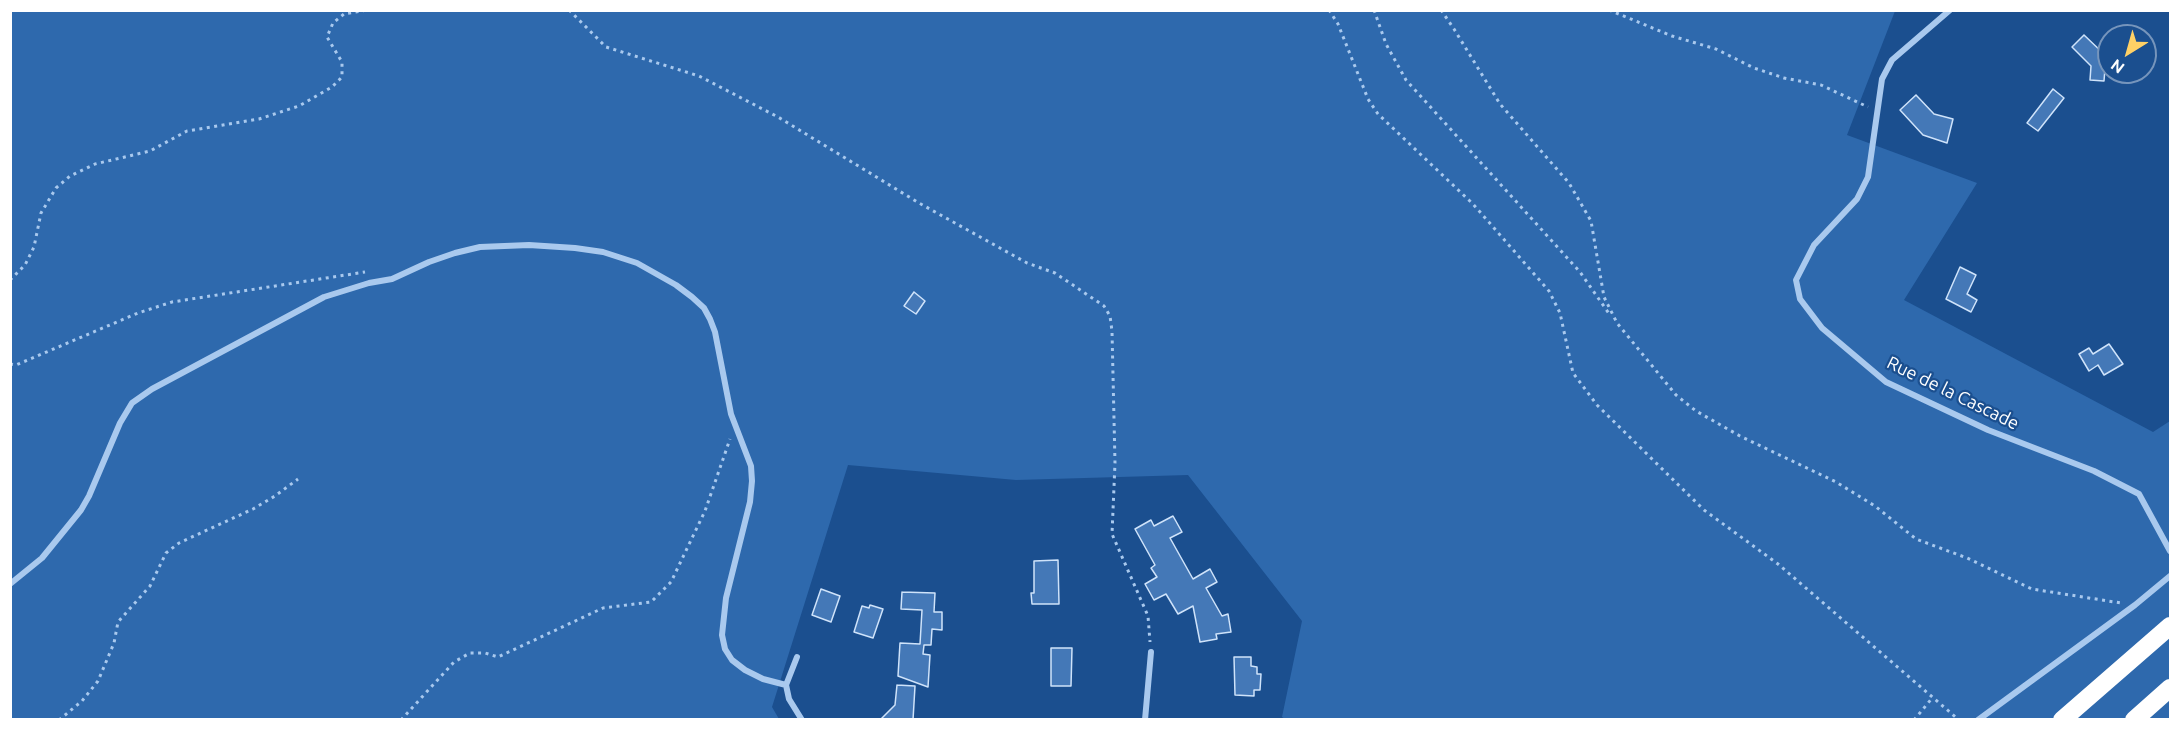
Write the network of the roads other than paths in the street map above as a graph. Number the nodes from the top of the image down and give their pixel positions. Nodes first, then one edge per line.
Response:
1 (1950, 10) edge
2 (2170, 551) edge
3 (2170, 576) edge
4 (10, 584) edge
5 (2170, 626) edge
6 (1151, 652) road end
7 (797, 657) dead end
8 (786, 684) junction
9 (2170, 688) edge
10 (802, 720) edge
11 (1145, 720) edge
12 (1978, 720) edge
13 (2062, 720) edge
14 (2134, 720) edge

1 - 2 street, Rue de la Cascade
3 - 12 street
4 - 8 street
5 - 13 highway
6 - 11 street
7 - 8 street
8 - 10 street
9 - 14 highway

